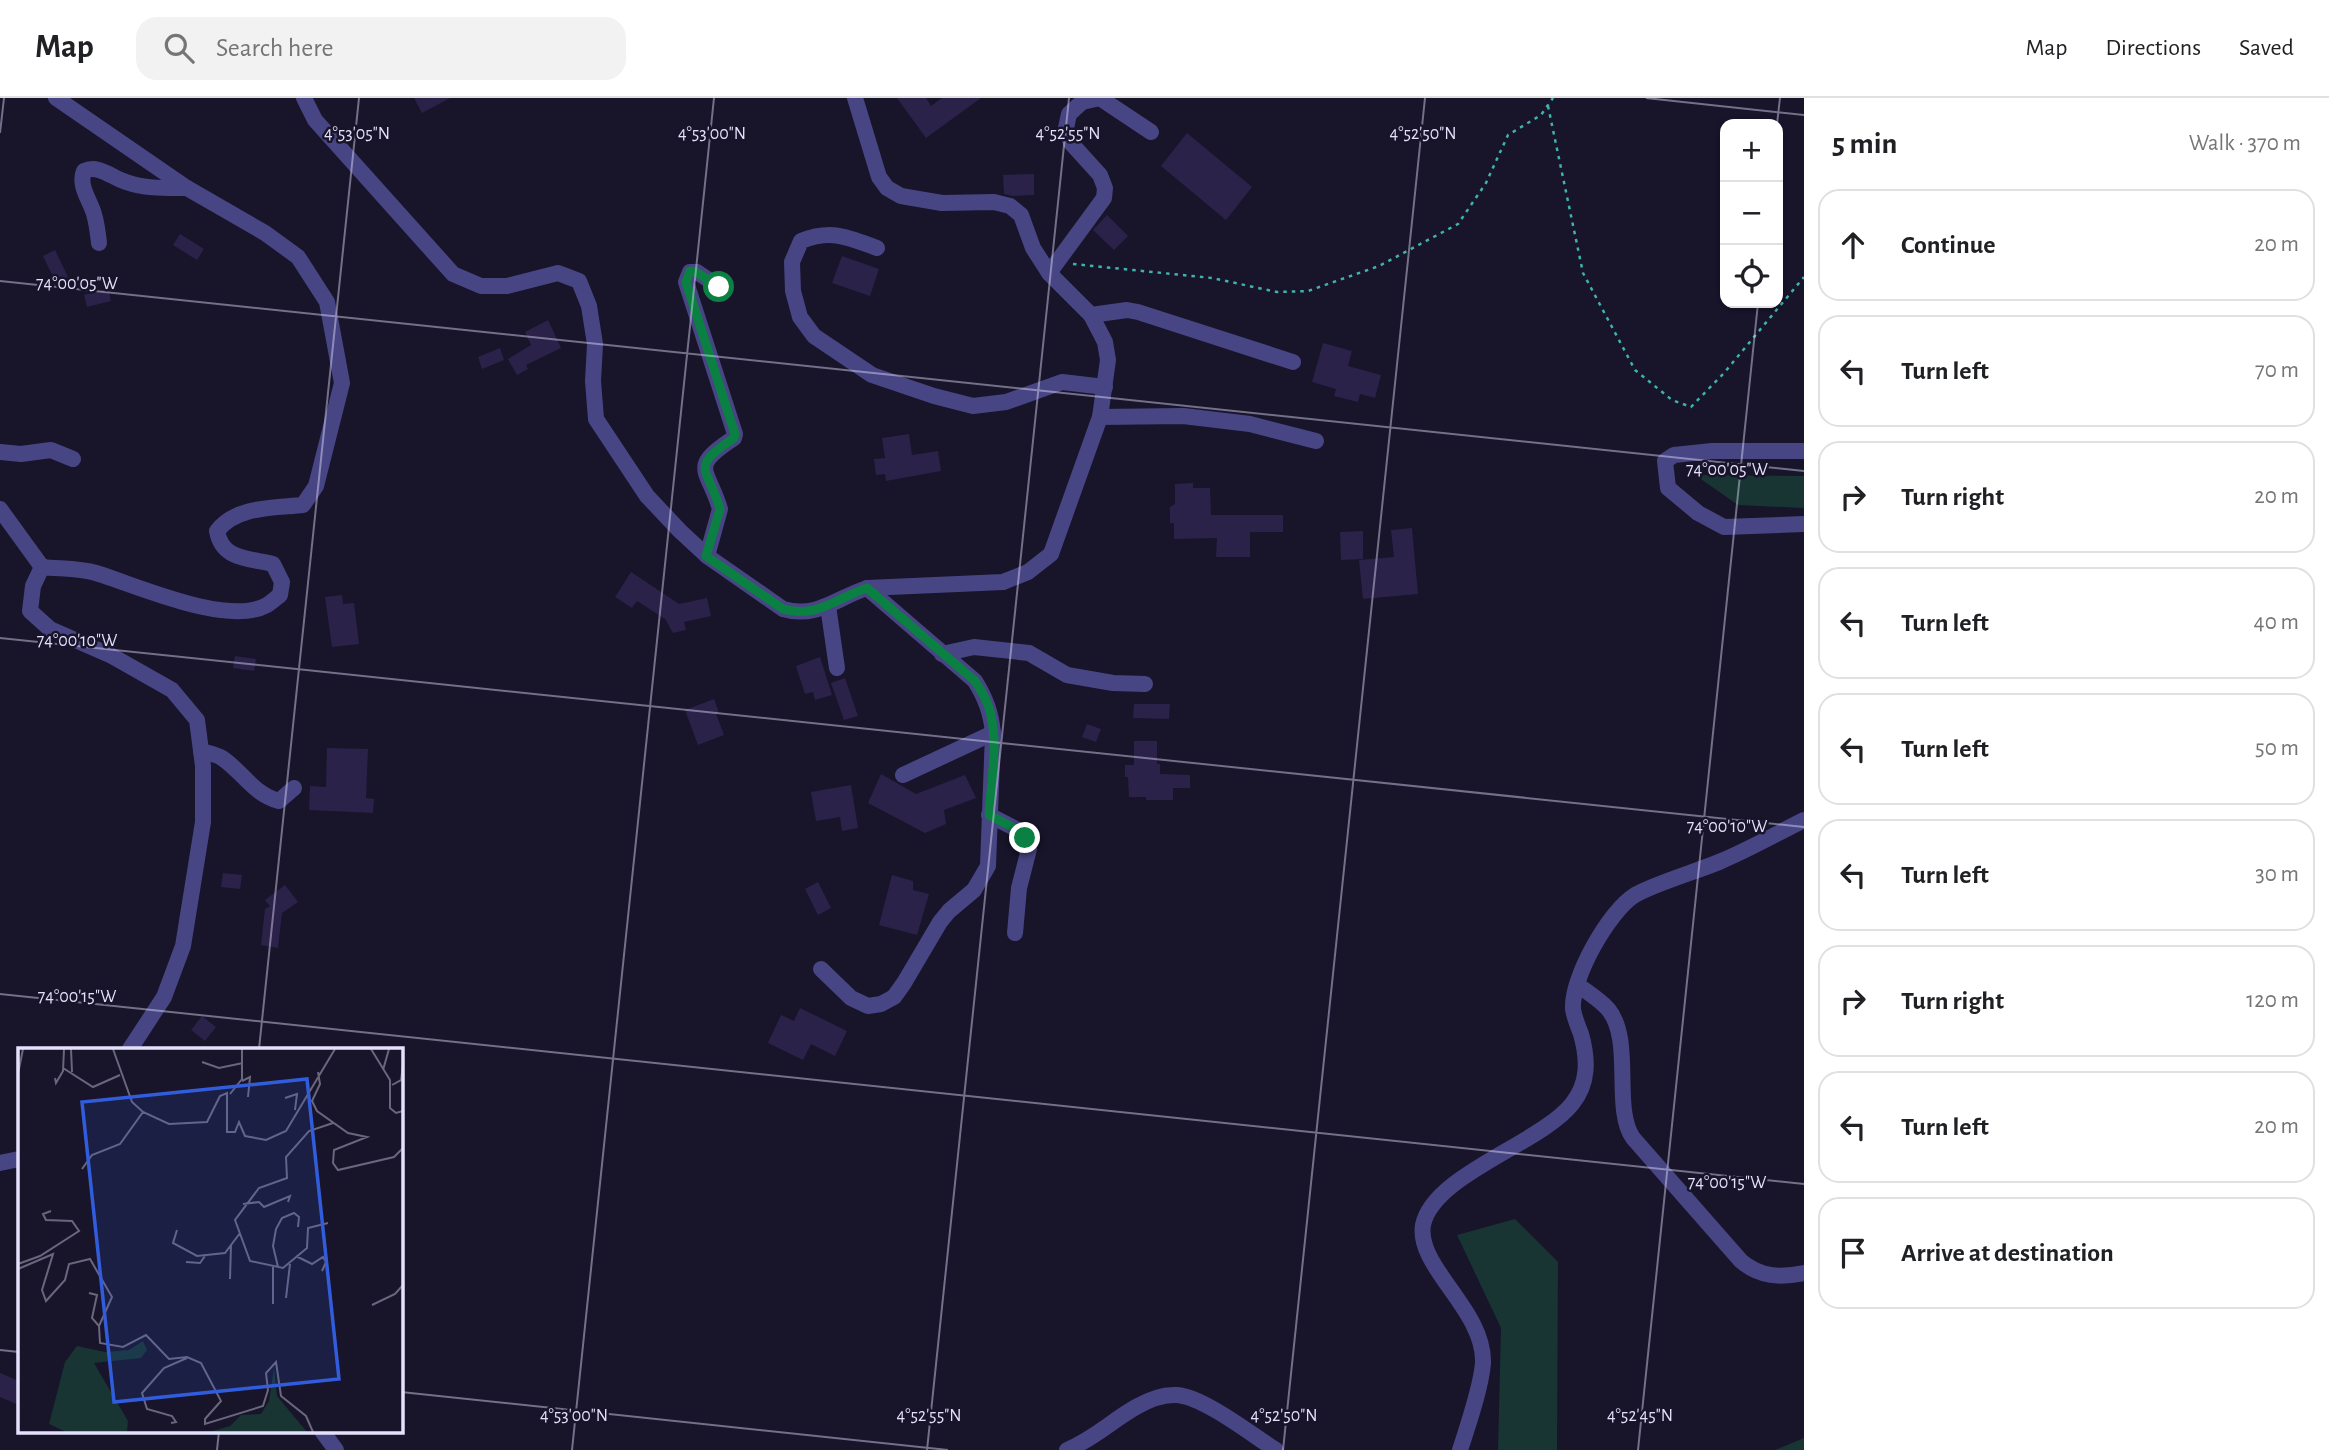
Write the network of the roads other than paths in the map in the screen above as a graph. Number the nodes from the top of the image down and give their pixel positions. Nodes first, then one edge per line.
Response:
1 (56, 98) edge
2 (304, 98) edge
3 (855, 98) edge
4 (1151, 132) dead end
5 (187, 188) junction
6 (99, 243) dead end
7 (877, 248) dead end
8 (1053, 267) junction
9 (719, 287) dead end
10 (1091, 316) junction
11 (1293, 362) dead end
12 (1105, 387) junction
13 (1101, 417) junction
14 (1316, 441) dead end
15 (1804, 451) edge
16 (0, 452) edge
17 (73, 459) dead end
18 (0, 509) edge
19 (1804, 524) edge
20 (706, 556) junction
21 (42, 567) junction
22 (867, 588) junction
23 (828, 606) junction
24 (942, 654) junction
25 (837, 668) dead end
26 (1145, 684) dead end
27 (993, 733) junction
28 (201, 751) junction
29 (903, 775) dead end
30 (294, 788) dead end
31 (989, 815) junction
32 (1804, 820) edge
33 (1015, 933) dead end
34 (821, 969) dead end
35 (1578, 985) junction
36 (131, 1048) edge
37 (18, 1159) edge
38 (0, 1163) edge
39 (1804, 1273) edge
40 (323, 1432) edge
41 (337, 1450) edge
42 (1067, 1450) edge
43 (1276, 1450) edge
44 (1460, 1450) edge

1 - 5 street
2 - 20 street
3 - 8 street
4 - 8 street
5 - 6 street
5 - 21 street
7 - 12 street
8 - 10 street
9 - 20 street
10 - 11 street
10 - 12 street
12 - 13 street
13 - 14 street
13 - 22 street
15 - 19 street
16 - 17 street
18 - 21 street
20 - 23 street
21 - 28 street
22 - 23 street
22 - 24 street
23 - 25 street
24 - 26 street
24 - 27 street
27 - 29 street
27 - 31 street
28 - 30 street
28 - 36 street
31 - 33 street
31 - 34 street
32 - 35 street
35 - 39 street
35 - 44 street
37 - 38 street
40 - 41 street
42 - 43 street

